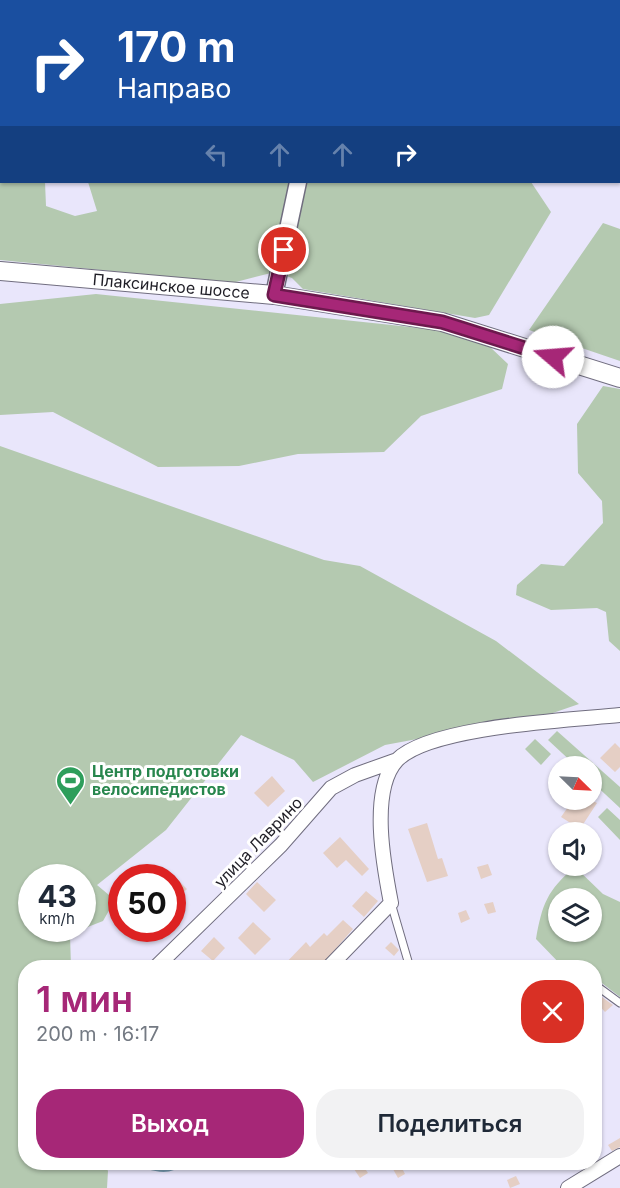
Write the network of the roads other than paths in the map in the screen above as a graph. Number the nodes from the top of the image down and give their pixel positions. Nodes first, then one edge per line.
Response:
1 (298, 183) edge
2 (0, 271) edge
3 (274, 295) junction
4 (620, 378) edge
5 (620, 715) edge
6 (397, 760) junction
7 (391, 903) junction
8 (163, 960) edge
9 (336, 960) edge
10 (408, 960) edge
11 (602, 990) edge
12 (620, 1004) edge
13 (620, 1156) edge
14 (602, 1167) edge
15 (597, 1170) edge
16 (568, 1188) edge

1 - 3 street
2 - 3 main road, Плаксинское шоссе
3 - 4 main road, Плаксинское шоссе
5 - 6 street, улица Лаврино
6 - 7 street
6 - 8 street, улица Лаврино
7 - 9 street
7 - 10 lane
11 - 12 lane
13 - 14 street
15 - 16 street

